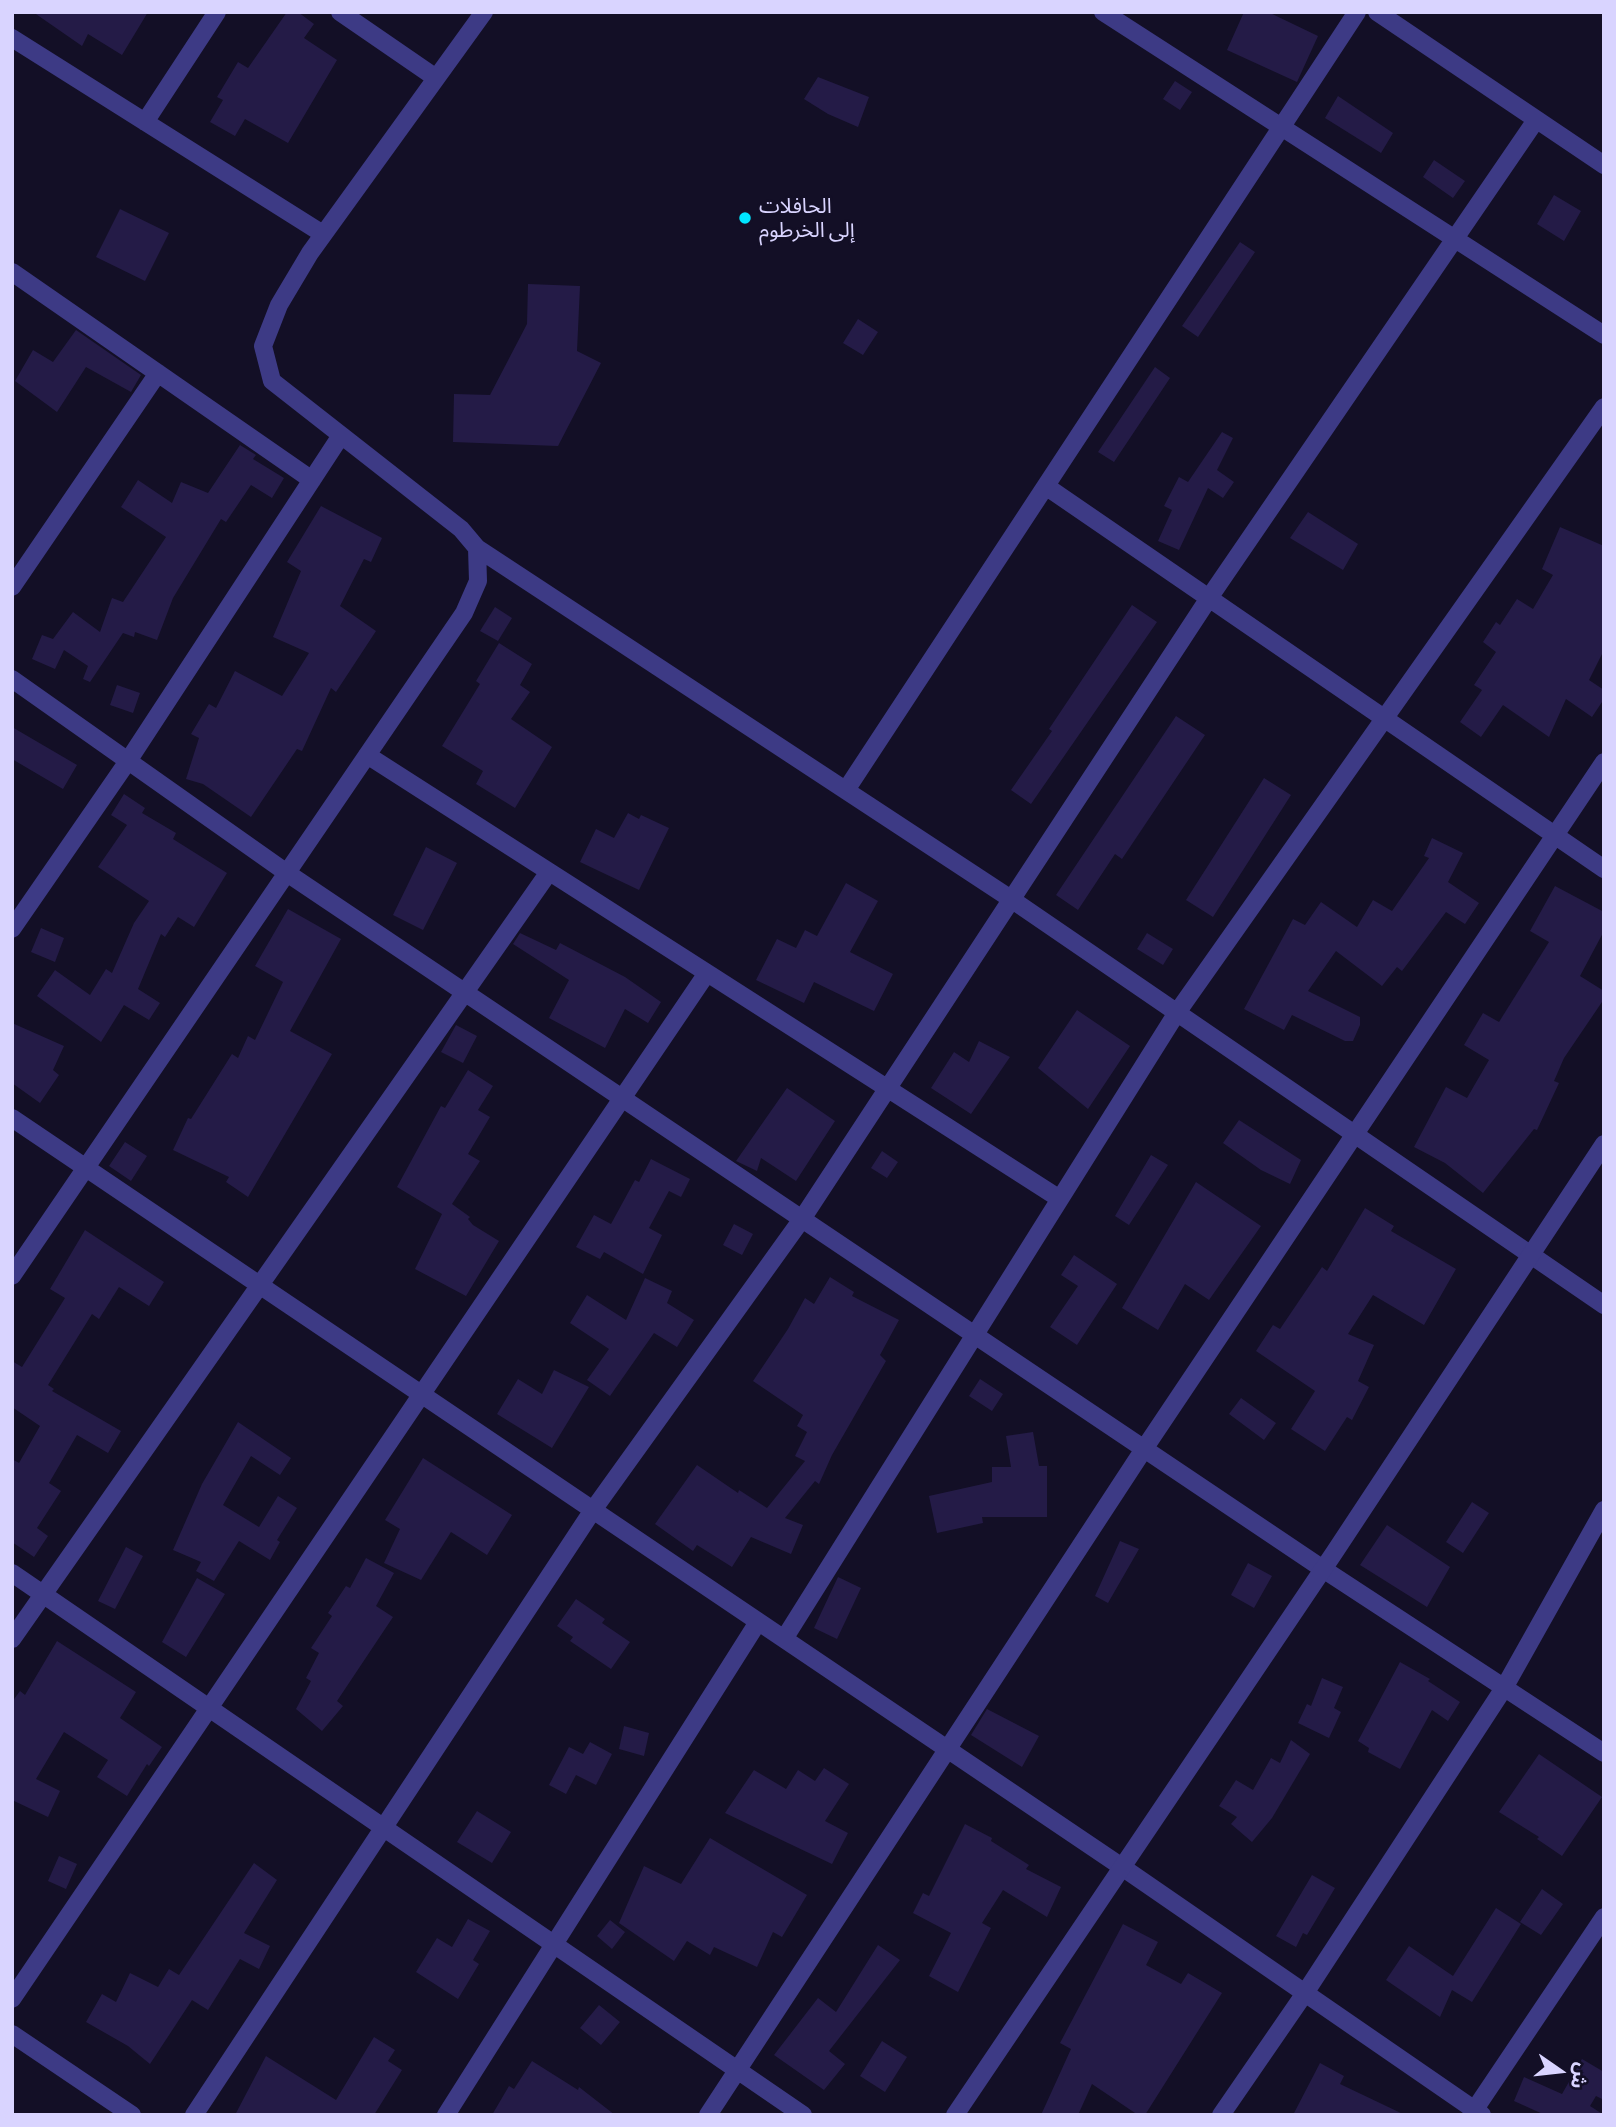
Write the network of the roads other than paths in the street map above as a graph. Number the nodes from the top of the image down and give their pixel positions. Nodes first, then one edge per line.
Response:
1 (217, 12) edge
2 (340, 12) edge
3 (484, 12) edge
4 (1103, 12) edge
5 (1357, 12) edge
6 (1377, 12) edge
7 (12, 38) edge
8 (436, 78) junction
9 (1536, 120) junction
10 (145, 122) junction
11 (1283, 128) junction
12 (1604, 165) edge
13 (323, 234) junction
14 (1455, 239) junction
15 (12, 272) edge
16 (1604, 335) edge
17 (158, 373) junction
18 (1604, 407) edge
19 (340, 437) junction
20 (312, 480) junction
21 (1046, 486) junction
22 (477, 548) junction
23 (12, 587) edge
24 (1209, 598) junction
25 (12, 679) edge
26 (1385, 719) junction
27 (367, 755) junction
28 (128, 761) junction
29 (1604, 762) edge
30 (846, 790) junction
31 (1553, 835) junction
32 (1604, 869) edge
33 (549, 872) junction
34 (286, 873) junction
35 (1011, 899) junction
36 (12, 929) edge
37 (707, 973) junction
38 (464, 992) junction
39 (1176, 1014) junction
40 (889, 1090) junction
41 (622, 1098) junction
42 (12, 1118) edge
43 (1356, 1137) junction
44 (1604, 1144) edge
45 (86, 1168) junction
46 (1060, 1199) junction
47 (802, 1219) junction
48 (1531, 1255) junction
49 (12, 1276) edge
50 (260, 1285) junction
51 (1604, 1305) edge
52 (974, 1334) junction
53 (422, 1395) junction
54 (1144, 1449) junction
55 (593, 1510) junction
56 (1604, 1510) edge
57 (1323, 1569) junction
58 (12, 1573) edge
59 (43, 1595) junction
60 (758, 1622) junction
61 (12, 1639) edge
62 (784, 1639) junction
63 (1504, 1688) junction
64 (209, 1709) junction
65 (946, 1749) junction
66 (1604, 1753) edge
67 (383, 1828) junction
68 (1122, 1867) junction
69 (1604, 1917) edge
70 (555, 1947) junction
71 (1305, 1993) junction
72 (12, 1999) edge
73 (12, 2034) edge
74 (737, 2073) junction
75 (1476, 2113) edge
76 (132, 2115) edge
77 (194, 2115) edge
78 (446, 2115) edge
79 (708, 2115) edge
80 (803, 2115) edge
81 (956, 2115) edge
82 (1221, 2115) edge

1 - 10 street
2 - 8 street
3 - 8 street
4 - 11 street
5 - 11 street
6 - 9 street
7 - 10 street
8 - 13 street
9 - 12 street
9 - 14 street
10 - 13 street
11 - 14 street
11 - 21 street
13 - 19 street
14 - 16 street
14 - 24 street
15 - 17 street
17 - 20 street
17 - 23 street
18 - 26 street
19 - 20 street
19 - 22 street
20 - 28 street
21 - 24 street
21 - 30 street
22 - 27 street
22 - 30 street
24 - 26 street
24 - 35 street
25 - 28 street
26 - 31 street
26 - 39 street
27 - 33 street
27 - 34 street
28 - 34 street
28 - 36 street
29 - 31 street
30 - 35 street
31 - 32 street
31 - 43 street
33 - 37 street
33 - 38 street
34 - 38 street
34 - 45 street
35 - 39 street
35 - 40 street
37 - 40 street
37 - 41 street
38 - 41 street
38 - 50 street
39 - 43 street
39 - 46 street
40 - 46 street
40 - 47 street
41 - 47 street
41 - 53 street
42 - 45 street
43 - 48 street
43 - 54 street
44 - 48 street
45 - 49 street
45 - 50 street
46 - 52 street
47 - 52 street
47 - 55 street
48 - 51 street
48 - 57 street
50 - 53 street
50 - 59 street
52 - 54 street
52 - 62 street
53 - 55 street
53 - 64 street
54 - 57 street
54 - 65 street
55 - 60 street
55 - 67 street
56 - 63 street
57 - 63 street
57 - 68 street
58 - 59 street
59 - 61 street
59 - 64 street
60 - 62 street
60 - 70 street
62 - 65 street
63 - 66 street
63 - 71 street
64 - 67 street
64 - 72 street
65 - 68 street
65 - 74 street
67 - 70 street
67 - 77 street
68 - 71 street
68 - 81 street
69 - 75 street
70 - 74 street
70 - 78 street
71 - 75 street
71 - 82 street
73 - 76 street
74 - 79 street
74 - 80 street

